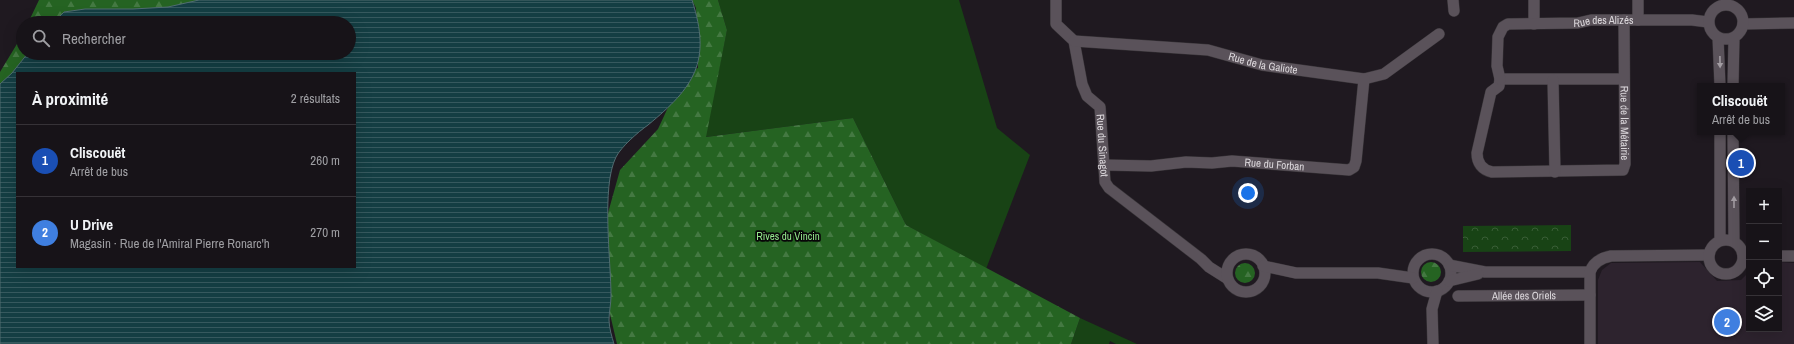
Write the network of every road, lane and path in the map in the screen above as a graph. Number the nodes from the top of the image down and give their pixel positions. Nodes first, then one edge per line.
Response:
1 (1056, 0) edge
2 (1453, 0) edge
3 (1534, 0) edge
4 (1638, 0) edge
5 (1734, 3) edge
6 (1715, 4) edge
7 (1454, 11) dead end
8 (1624, 20) junction
9 (1638, 20) junction
10 (1708, 22) junction
11 (1794, 23) edge
12 (1534, 24) junction
13 (1743, 24) junction
14 (1439, 34) dead end
15 (1718, 37) junction
16 (1734, 37) junction
17 (1074, 41) junction
18 (1364, 78) junction
19 (1500, 79) junction
20 (1624, 79) junction
21 (1553, 80) junction
22 (1720, 83) edge
23 (1733, 83) edge
24 (1720, 135) edge
25 (1734, 135) edge
26 (1104, 165) junction
27 (1555, 172) junction
28 (1720, 241) junction
29 (1734, 242) junction
30 (1709, 255) junction
31 (1746, 256) edge
32 (1782, 256) edge
33 (1794, 256) edge
34 (1201, 258) junction
35 (1231, 262) junction
36 (1414, 265) junction
37 (1449, 265) junction
38 (1263, 266) junction
39 (1485, 272) junction
40 (1590, 272) junction
41 (1296, 273) junction
42 (1378, 273) junction
43 (1413, 278) junction
44 (1228, 279) junction
45 (1449, 281) junction
46 (1261, 284) junction
47 (1438, 291) junction
48 (1590, 294) junction
49 (1458, 296) dead end
50 (1433, 344) edge
51 (1590, 344) edge

1 - 17 street
2 - 7 street
3 - 12 street
4 - 9 street
5 - 6 street
5 - 13 street
6 - 10 street
8 - 9 street, Rue des Alizés
8 - 12 street, Rue des Alizés
8 - 20 street, Rue de la Métairie
9 - 10 street, Rue des Alizés
10 - 15 street
11 - 13 street
12 - 19 street, Rue des Alizés
13 - 16 street
14 - 18 street, Rue de la Galiote
15 - 16 street
15 -> 22 street
16 - 23 street
17 - 18 street, Rue de la Galiote
17 - 26 street, Rue du Sinagot
18 - 26 street, Rue du Forban
19 - 21 street, Rue de la Métairie
19 - 27 street, Rue de la Métairie
20 - 21 street, Rue de la Métairie
20 - 27 street, Rue de la Métairie
21 - 27 street
24 - 28 street
29 -> 25 street
26 - 34 street, Rue du Sinagot
28 - 29 street
28 - 30 street
29 - 31 street
30 - 31 street
30 - 40 street
32 - 33 street
34 - 35 street, Rue du Sinagot
34 - 44 street, Rue du Sinagot
35 - 38 street
35 - 44 street
36 - 37 street
36 - 42 street
36 - 43 street
37 - 39 street
37 - 45 street
38 - 41 street
38 - 46 street
39 - 40 street
39 - 45 street
40 - 48 street
41 - 42 street
41 - 46 street
42 - 43 street
43 - 47 street
44 - 46 street
45 - 47 street
47 - 50 street
48 - 49 street, Allée des Oriels
48 - 51 street

